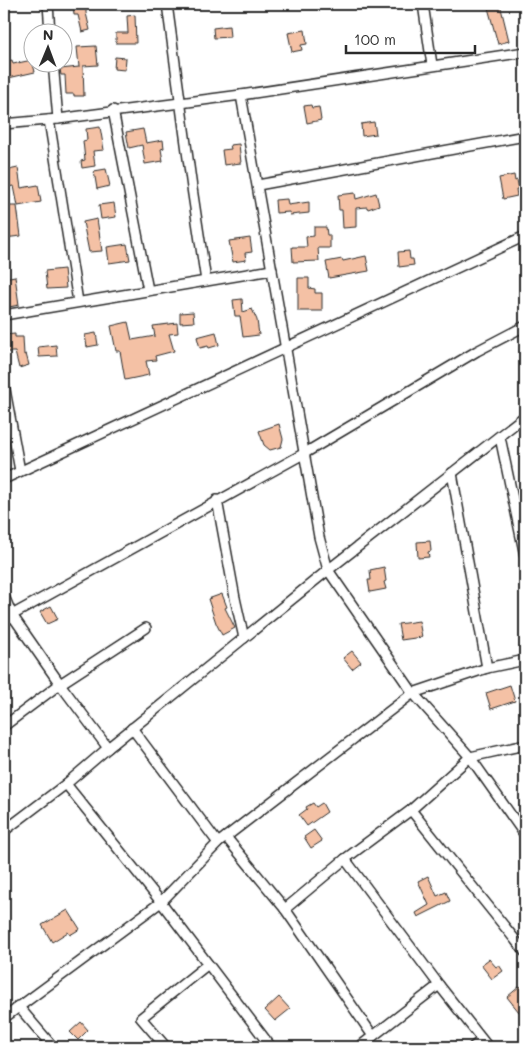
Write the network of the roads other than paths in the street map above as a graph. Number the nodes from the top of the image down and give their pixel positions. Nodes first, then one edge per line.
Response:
1 (48, 4) edge
2 (167, 4) edge
3 (422, 4) edge
4 (49, 22) edge
5 (525, 52) edge
6 (432, 65) junction
7 (53, 72) edge
8 (241, 94) junction
9 (180, 102) junction
10 (113, 110) junction
11 (53, 119) junction
12 (4, 124) edge
13 (525, 136) edge
14 (258, 185) junction
15 (525, 236) edge
16 (272, 270) junction
17 (206, 280) junction
18 (148, 290) junction
19 (78, 302) junction
20 (4, 315) edge
21 (525, 326) edge
22 (287, 348) junction
23 (4, 384) edge
24 (525, 416) edge
25 (500, 437) junction
26 (305, 453) junction
27 (20, 471) junction
28 (452, 473) junction
29 (4, 479) edge
30 (217, 500) junction
31 (525, 556) edge
32 (328, 570) junction
33 (4, 596) edge
34 (12, 615) junction
35 (4, 622) edge
36 (146, 628) dead end
37 (244, 638) junction
38 (525, 660) edge
39 (487, 668) junction
40 (60, 684) junction
41 (413, 693) junction
42 (4, 726) edge
43 (132, 728) junction
44 (525, 745) edge
45 (108, 748) junction
46 (470, 757) junction
47 (66, 784) junction
48 (411, 810) junction
49 (4, 831) edge
50 (525, 835) edge
51 (226, 837) junction
52 (218, 843) junction
53 (345, 859) junction
54 (161, 902) junction
55 (285, 909) junction
56 (525, 952) edge
57 (208, 964) junction
58 (439, 985) junction
59 (18, 1006) junction
60 (4, 1018) edge
61 (373, 1036) junction
62 (485, 1044) edge
63 (53, 1047) edge
64 (166, 1047) edge
65 (271, 1047) edge
66 (359, 1047) edge
67 (473, 1047) edge

1 - 4 street
2 - 9 street
3 - 6 street
5 - 6 street
6 - 8 street
7 - 11 street
8 - 9 street
8 - 14 street
9 - 10 street
9 - 17 street
10 - 11 street
10 - 18 street
11 - 12 street
11 - 19 street
13 - 14 street
14 - 16 street
15 - 22 street
16 - 17 street
16 - 22 street
17 - 18 street
18 - 19 street
19 - 20 street
21 - 26 street
22 - 26 street
22 - 27 street
23 - 27 street
24 - 25 street
25 - 28 street
25 - 31 street
26 - 30 street
26 - 32 street
27 - 29 street
28 - 32 street
28 - 39 street
30 - 34 street
30 - 37 street
32 - 37 street
32 - 41 street
33 - 34 street
34 - 35 street
34 - 40 street
36 - 40 street
37 - 43 street
38 - 39 street
39 - 41 street
40 - 42 street
40 - 45 street
41 - 46 street
41 - 51 street
43 - 45 street
43 - 52 street
44 - 46 street
45 - 47 street
46 - 48 street
46 - 50 street
47 - 49 street
47 - 54 street
48 - 53 street
48 - 56 street
51 - 52 street
51 - 55 street
52 - 54 street
53 - 55 street
53 - 58 street
54 - 57 street
54 - 59 street
55 - 61 street
57 - 64 street
57 - 65 street
58 - 61 street
58 - 62 street
59 - 60 street
59 - 63 street
61 - 66 street
62 - 67 street

